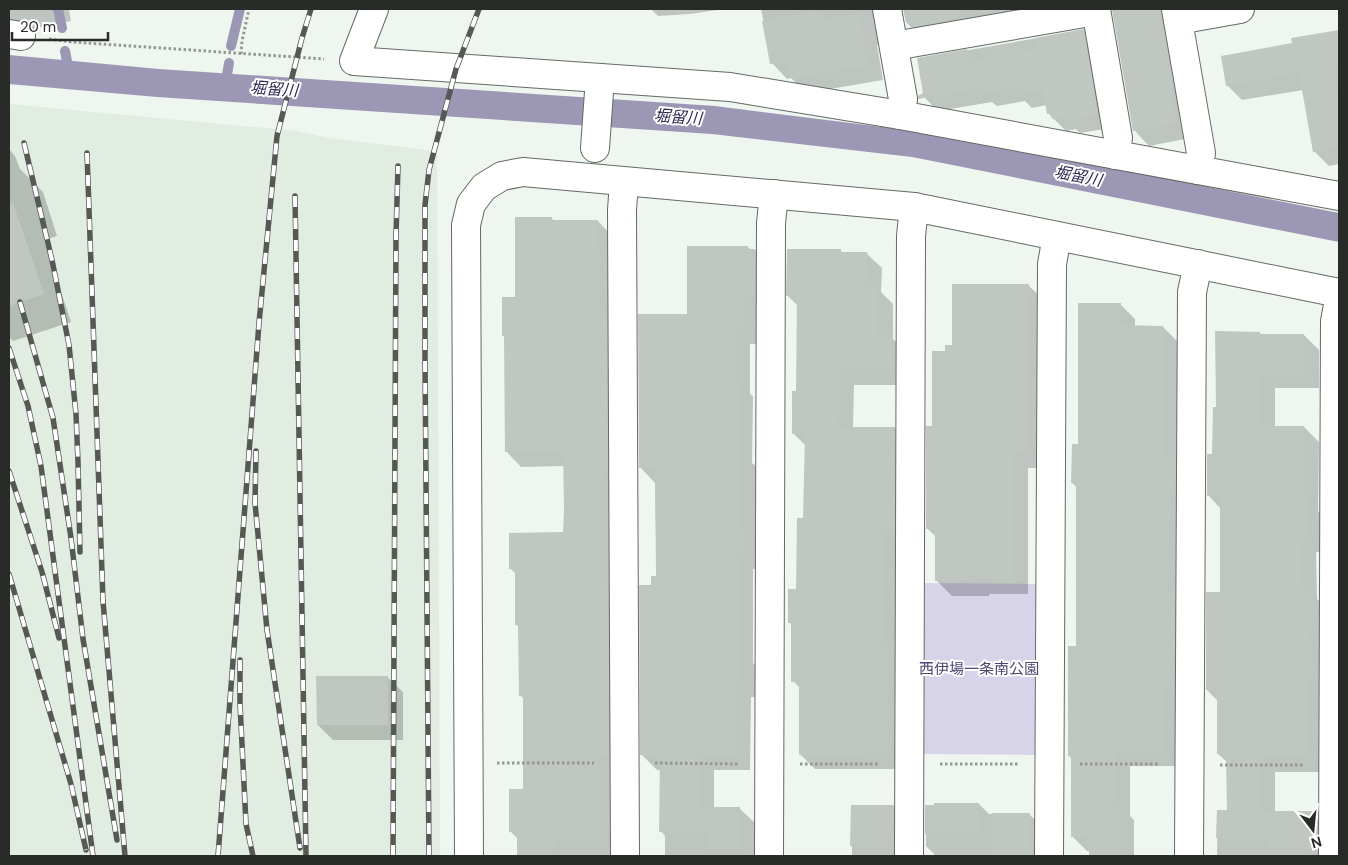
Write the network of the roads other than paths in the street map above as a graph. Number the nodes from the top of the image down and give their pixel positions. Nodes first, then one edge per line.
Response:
1 (374, 9) edge
2 (888, 9) edge
3 (1240, 9) edge
4 (1096, 10) edge
5 (1177, 14) edge
6 (894, 46) junction
7 (599, 83) junction
8 (900, 115) junction
9 (594, 148) dead end
10 (1115, 155) junction
11 (1198, 170) junction
12 (624, 182) junction
13 (774, 194) junction
14 (1339, 196) edge
15 (914, 207) junction
16 (1057, 236) junction
17 (1198, 264) junction
18 (1339, 293) edge
19 (1339, 300) edge
20 (469, 856) edge
21 (625, 856) edge
22 (769, 856) edge
23 (909, 856) edge
24 (1049, 856) edge
25 (1189, 856) edge
26 (1333, 856) edge

1 - 7 street
2 - 6 street
3 - 5 street
4 - 6 street
4 - 10 street
5 - 11 street
6 - 8 street
7 - 8 street
7 - 9 street
8 - 10 street
10 - 11 street
11 - 14 street
12 - 13 street
12 - 20 street
12 - 21 street
13 - 15 street
13 - 22 street
15 - 16 street
15 - 23 street
16 - 17 street
16 - 24 street
17 - 18 street
17 - 25 street
19 - 26 street

